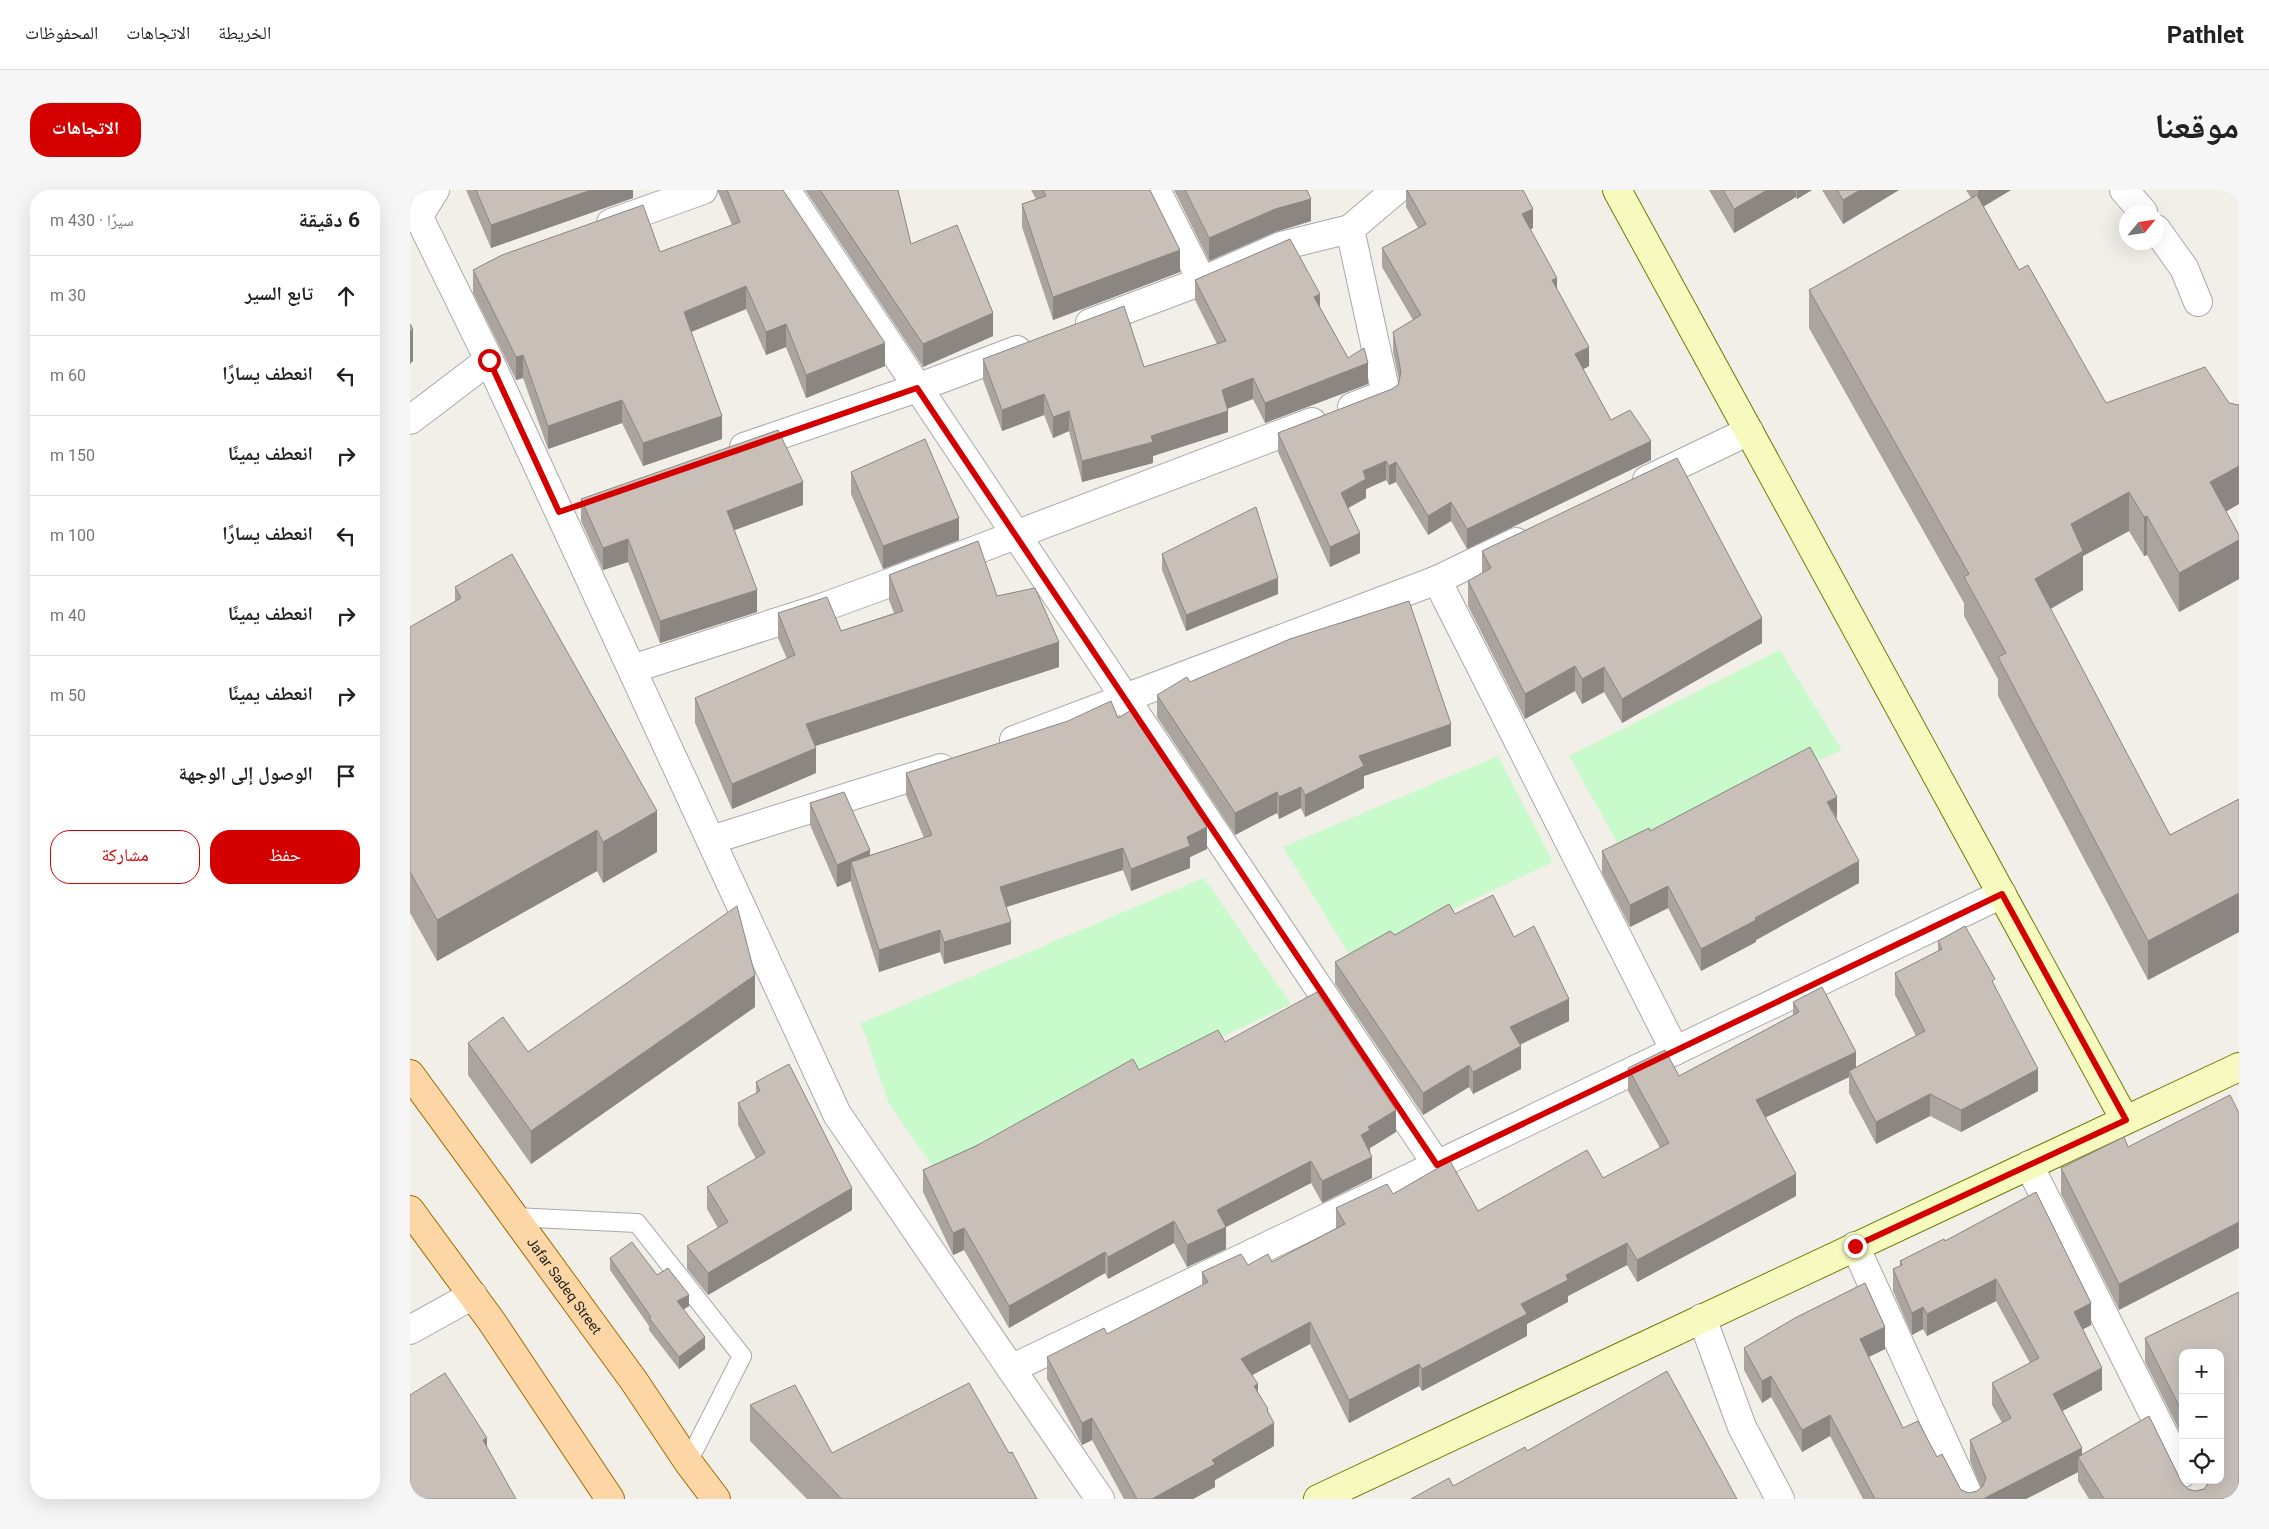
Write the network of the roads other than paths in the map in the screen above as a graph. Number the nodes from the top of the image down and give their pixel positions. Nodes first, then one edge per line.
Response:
1 (435, 190) edge
2 (702, 190) edge
3 (786, 190) edge
4 (1156, 190) edge
5 (1396, 190) edge
6 (1617, 190) edge
7 (2124, 190) edge
8 (2137, 205) edge
9 (414, 208) edge
10 (1350, 229) junction
11 (591, 230) edge
12 (2164, 240) edge
13 (1202, 281) junction
14 (2198, 302) dead end
15 (1064, 333) edge
16 (1036, 343) edge
17 (489, 360) junction
18 (917, 388) junction
19 (410, 420) edge
20 (1749, 431) junction
21 (725, 454) edge
22 (1624, 491) edge
23 (586, 502) edge
24 (559, 512) junction
25 (1535, 533) edge
26 (1015, 535) junction
27 (1438, 580) junction
28 (632, 669) junction
29 (1124, 697) junction
30 (989, 750) edge
31 (962, 760) edge
32 (711, 840) junction
33 (2002, 894) junction
34 (1675, 1051) junction
35 (2239, 1067) edge
36 (410, 1074) edge
37 (2126, 1120) junction
38 (1437, 1165) junction
39 (2029, 1165) junction
40 (410, 1210) edge
41 (514, 1217) junction
42 (1855, 1246) junction
43 (473, 1295) junction
44 (1702, 1318) junction
45 (410, 1330) edge
46 (1011, 1369) junction
47 (688, 1462) junction
48 (2179, 1466) edge
49 (610, 1499) edge
50 (716, 1499) edge
51 (1100, 1499) edge
52 (1318, 1499) edge
53 (1780, 1499) edge
54 (1970, 1499) edge

1 - 9 street
2 - 11 street
3 - 18 street
4 - 13 street
5 - 10 street
6 - 20 street
7 - 8 street
9 - 17 street
10 - 13 street
10 - 26 street
12 - 14 street
13 - 15 street
16 - 18 street
17 - 19 street
17 - 24 street
18 - 21 street
18 - 26 street
20 - 22 street
20 - 33 street
23 - 24 street
24 - 28 street
25 - 27 street
26 - 28 street
26 - 29 street
27 - 29 street
27 - 34 street
28 - 32 street
29 - 30 street
29 - 38 street
31 - 32 street
32 - 46 street
33 - 34 street
33 - 37 street
34 - 38 street
35 - 37 street
36 - 41 main road, Jafar Sadeq Street
37 - 39 street
38 - 46 street
39 - 42 street
39 - 48 street
40 - 43 main road
41 - 47 main road, Jafar Sadeq Street
41 - 47 lane
42 - 44 street
42 - 54 street
43 - 45 street
43 - 49 main road
44 - 52 street
44 - 53 street
46 - 51 street
47 - 50 main road, Jafar Sadeq Street

